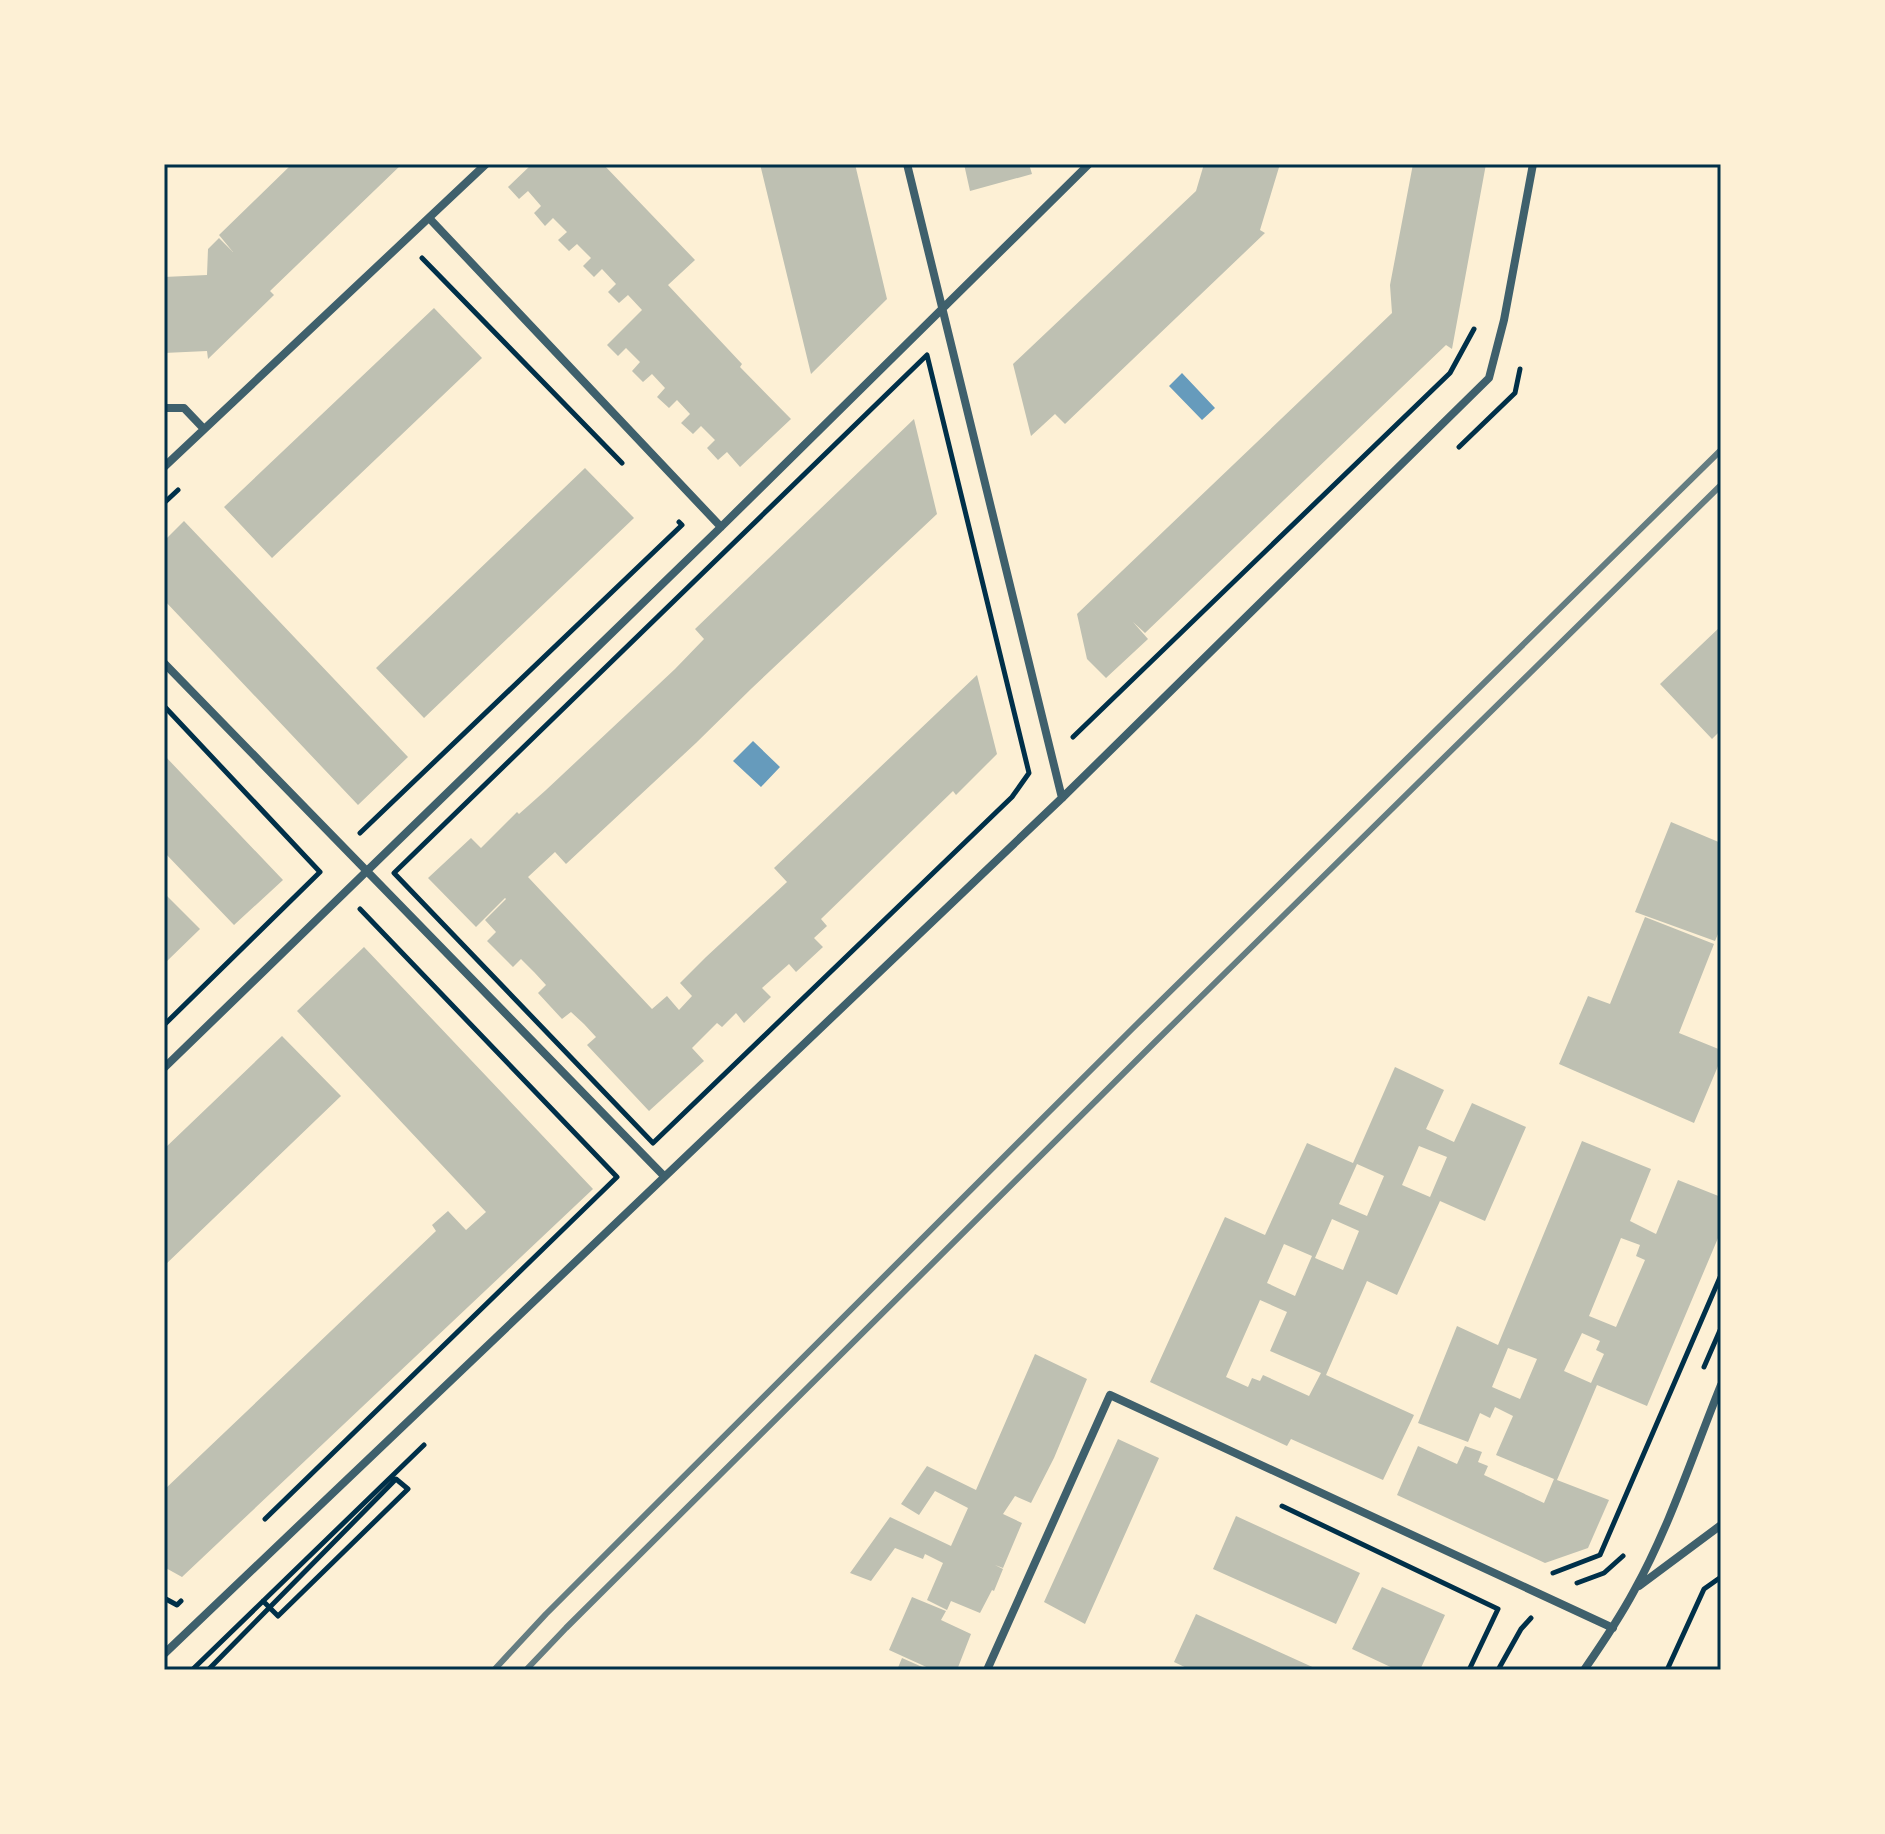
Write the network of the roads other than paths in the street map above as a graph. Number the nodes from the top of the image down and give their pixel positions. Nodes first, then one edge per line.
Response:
1 (486, 164) edge
2 (907, 164) edge
3 (1089, 164) edge
4 (1533, 164) edge
5 (429, 218) junction
6 (943, 309) junction
7 (164, 408) edge
8 (204, 429) junction
9 (164, 467) edge
10 (721, 527) junction
11 (164, 663) edge
12 (1062, 798) junction
13 (367, 871) junction
14 (164, 1068) edge
15 (664, 1176) junction
16 (1721, 1385) edge
17 (1721, 1525) edge
18 (1636, 1589) junction
19 (1613, 1628) junction
20 (168, 1645) edge
21 (164, 1654) edge
22 (987, 1670) edge
23 (1584, 1670) edge

1 - 5 street
2 - 6 street
3 - 6 street
4 - 12 street
5 - 8 street
5 - 10 street
6 - 10 street
6 - 12 street
7 - 8 street
8 - 9 street
10 - 13 street
11 - 13 street
12 - 15 street
13 - 14 street
13 - 15 street
15 - 20 street
16 - 18 street
17 - 18 street
18 - 19 street
19 - 22 street
19 - 23 street
20 - 21 street

